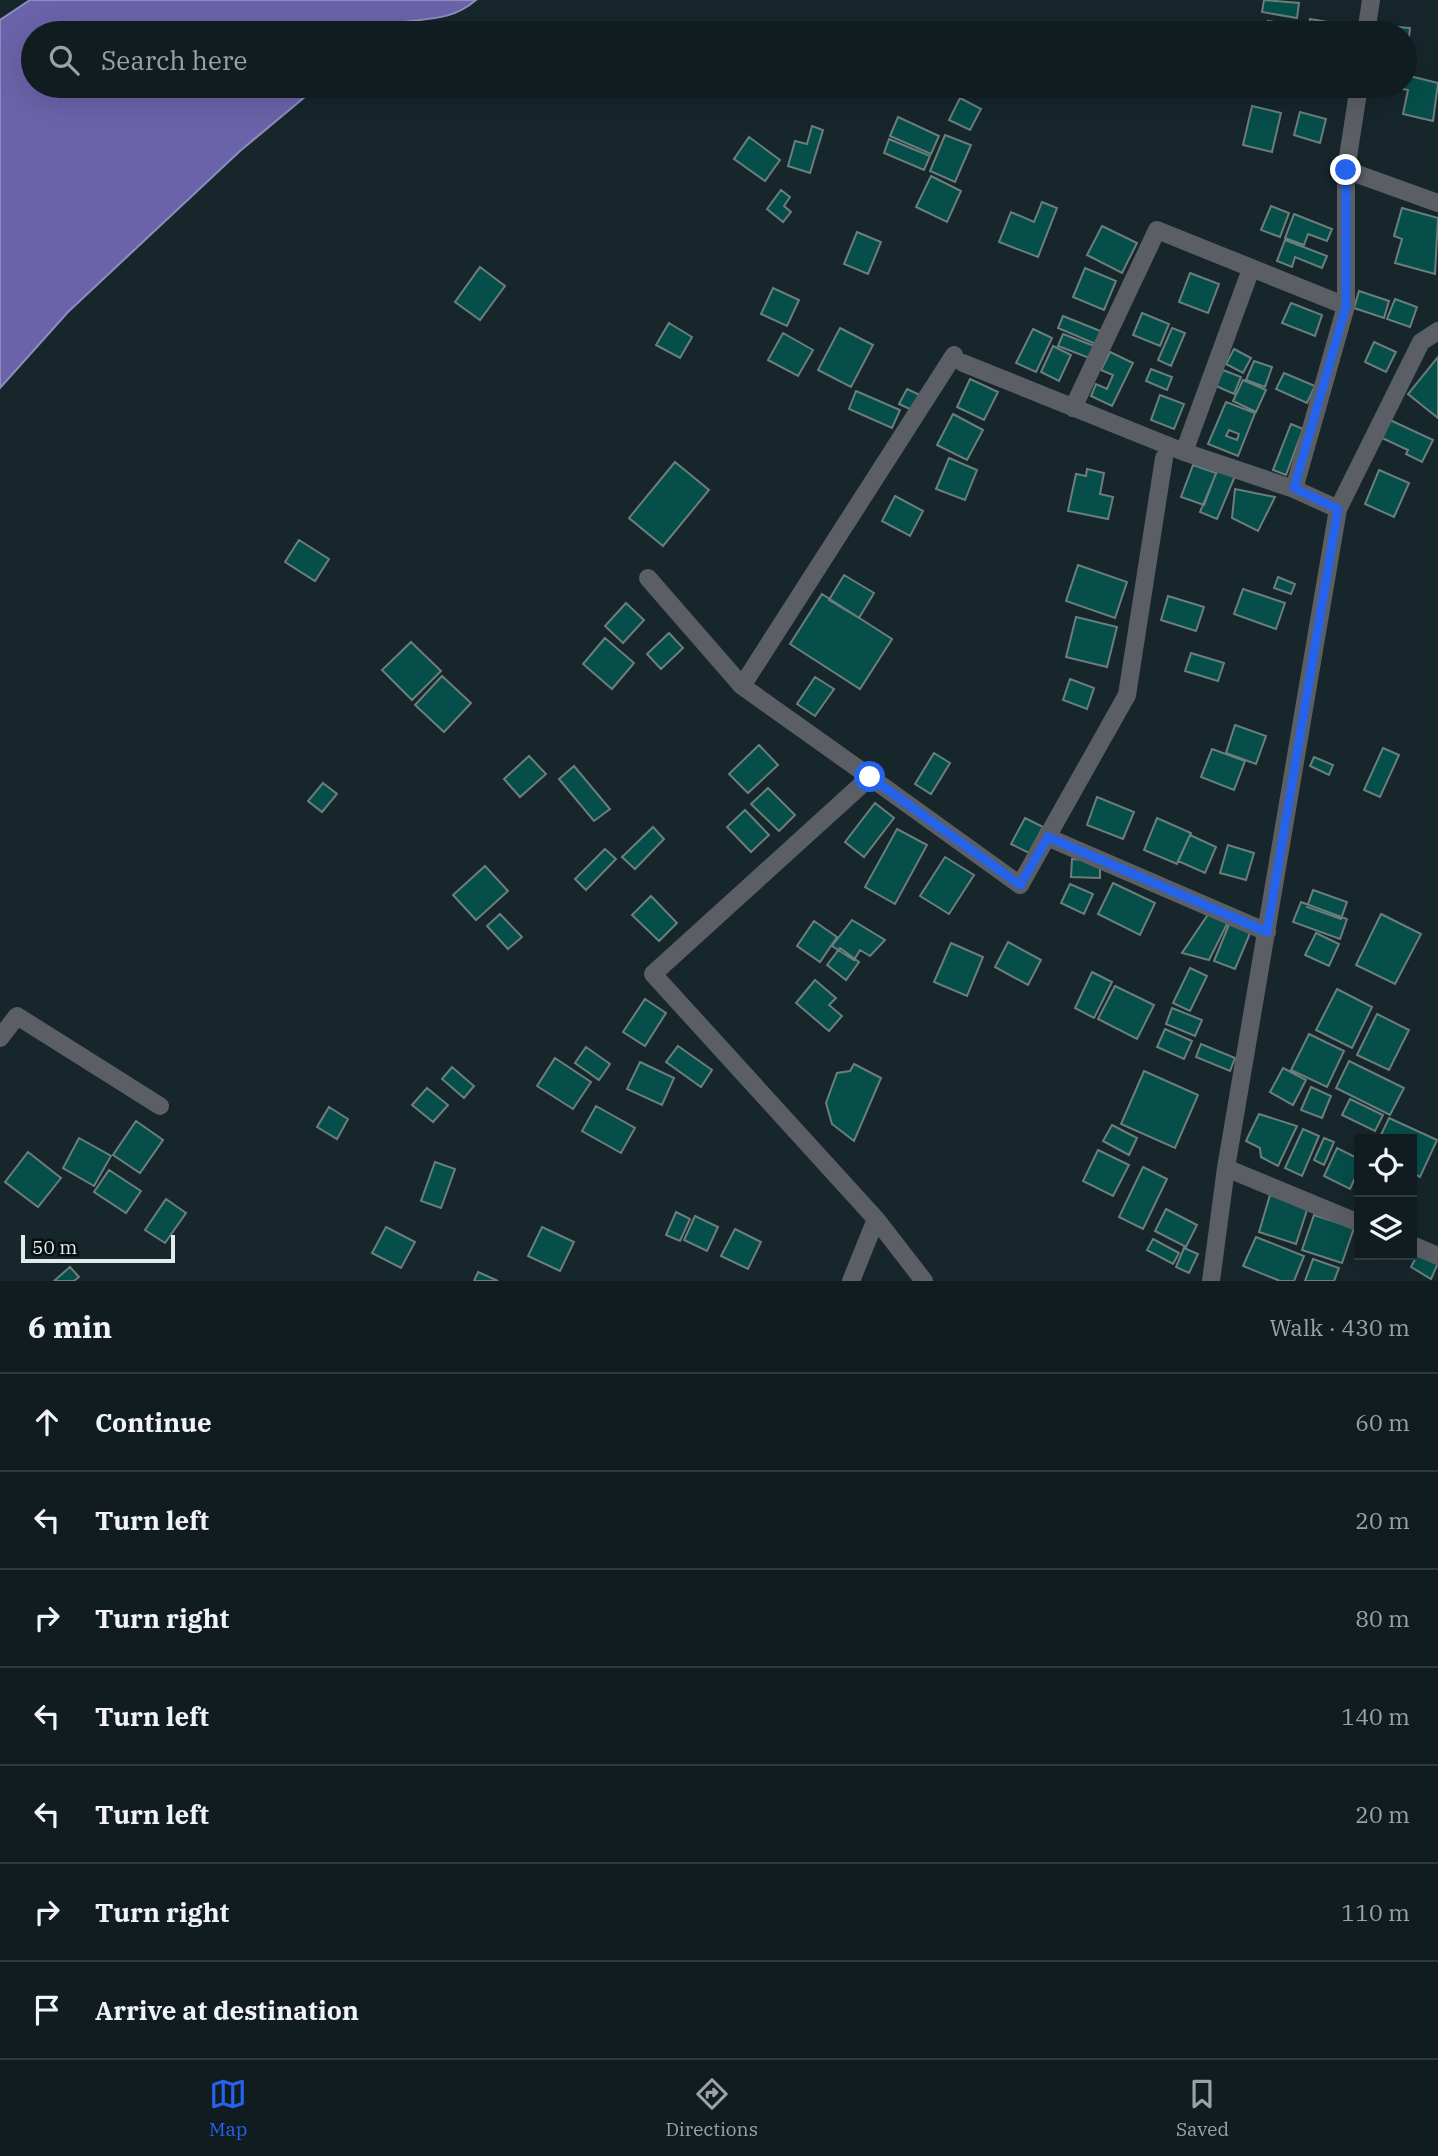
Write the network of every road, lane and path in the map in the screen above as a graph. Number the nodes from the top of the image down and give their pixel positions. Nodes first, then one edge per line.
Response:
1 (1371, 0) edge
2 (1368, 21) edge
3 (1357, 98) edge
4 (1346, 170) junction
5 (1438, 203) edge
6 (1251, 269) junction
7 (1346, 306) junction
8 (1438, 331) edge
9 (1073, 408) junction
10 (1184, 452) junction
11 (1164, 458) dead end
12 (1294, 488) junction
13 (1338, 509) junction
14 (648, 578) dead end
15 (743, 686) junction
16 (870, 777) junction
17 (1048, 837) junction
18 (1267, 932) junction
19 (0, 1038) edge
20 (160, 1106) dead end
21 (1226, 1168) junction
22 (876, 1219) junction
23 (1354, 1221) edge
24 (1417, 1247) edge
25 (1438, 1256) edge
26 (851, 1281) edge
27 (924, 1281) edge
28 (1212, 1281) edge

1 - 2 street
3 - 4 street
4 - 5 street
4 - 7 street
6 - 7 street
6 - 9 street
6 - 10 street
7 - 12 street
8 - 13 street
9 - 10 street
9 - 15 street
10 - 12 street
11 - 17 street
12 - 13 street
13 - 18 street
14 - 15 street
15 - 16 street
16 - 17 street
16 - 22 street
17 - 18 street
18 - 21 street
19 - 20 street
21 - 23 street
21 - 28 street
22 - 26 street
22 - 27 street
24 - 25 street

